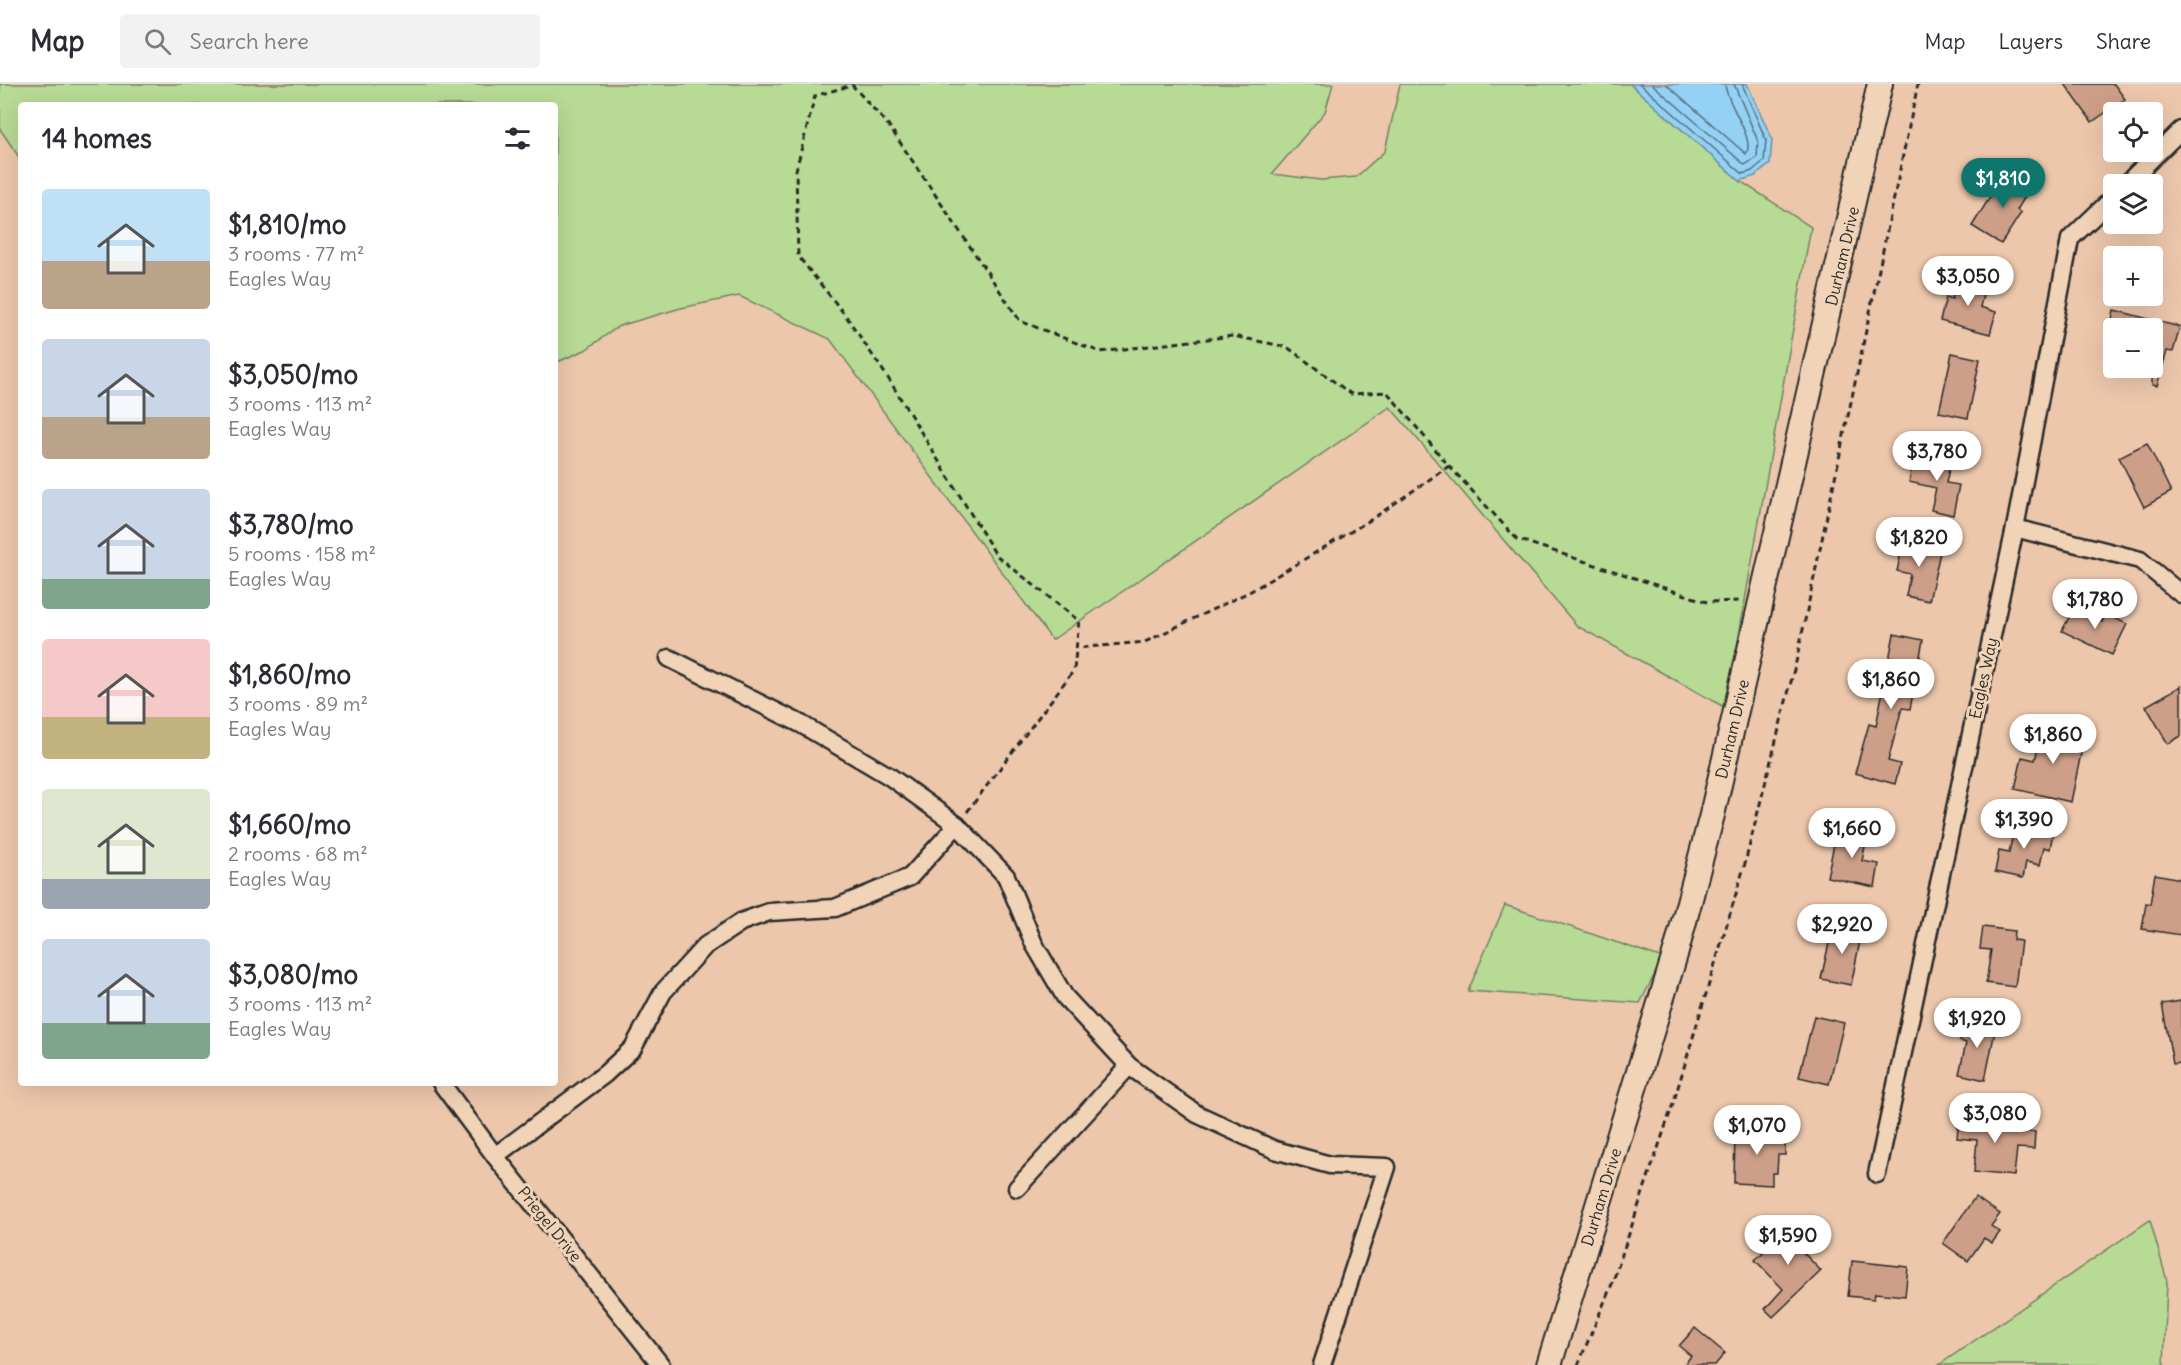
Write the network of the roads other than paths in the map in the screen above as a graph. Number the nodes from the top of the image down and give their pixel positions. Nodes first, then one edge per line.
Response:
1 (1880, 84) edge
2 (2181, 130) edge
3 (2136, 174) edge
4 (2103, 207) edge
5 (2015, 528) junction
6 (2181, 594) edge
7 (669, 658) dead end
8 (957, 825) junction
9 (1129, 1066) junction
10 (443, 1086) edge
11 (495, 1156) junction
12 (1876, 1174) dead end
13 (1017, 1188) dead end
14 (661, 1365) edge
15 (1322, 1365) edge
16 (1549, 1365) edge

1 - 16 street, Durham Drive
2 - 3 street
4 - 5 street, Eagles Way
5 - 6 street
5 - 12 street, Eagles Way
7 - 8 street
8 - 9 street
8 - 11 street
9 - 13 street
9 - 15 street
10 - 11 street, Priegel Drive
11 - 14 street, Priegel Drive

